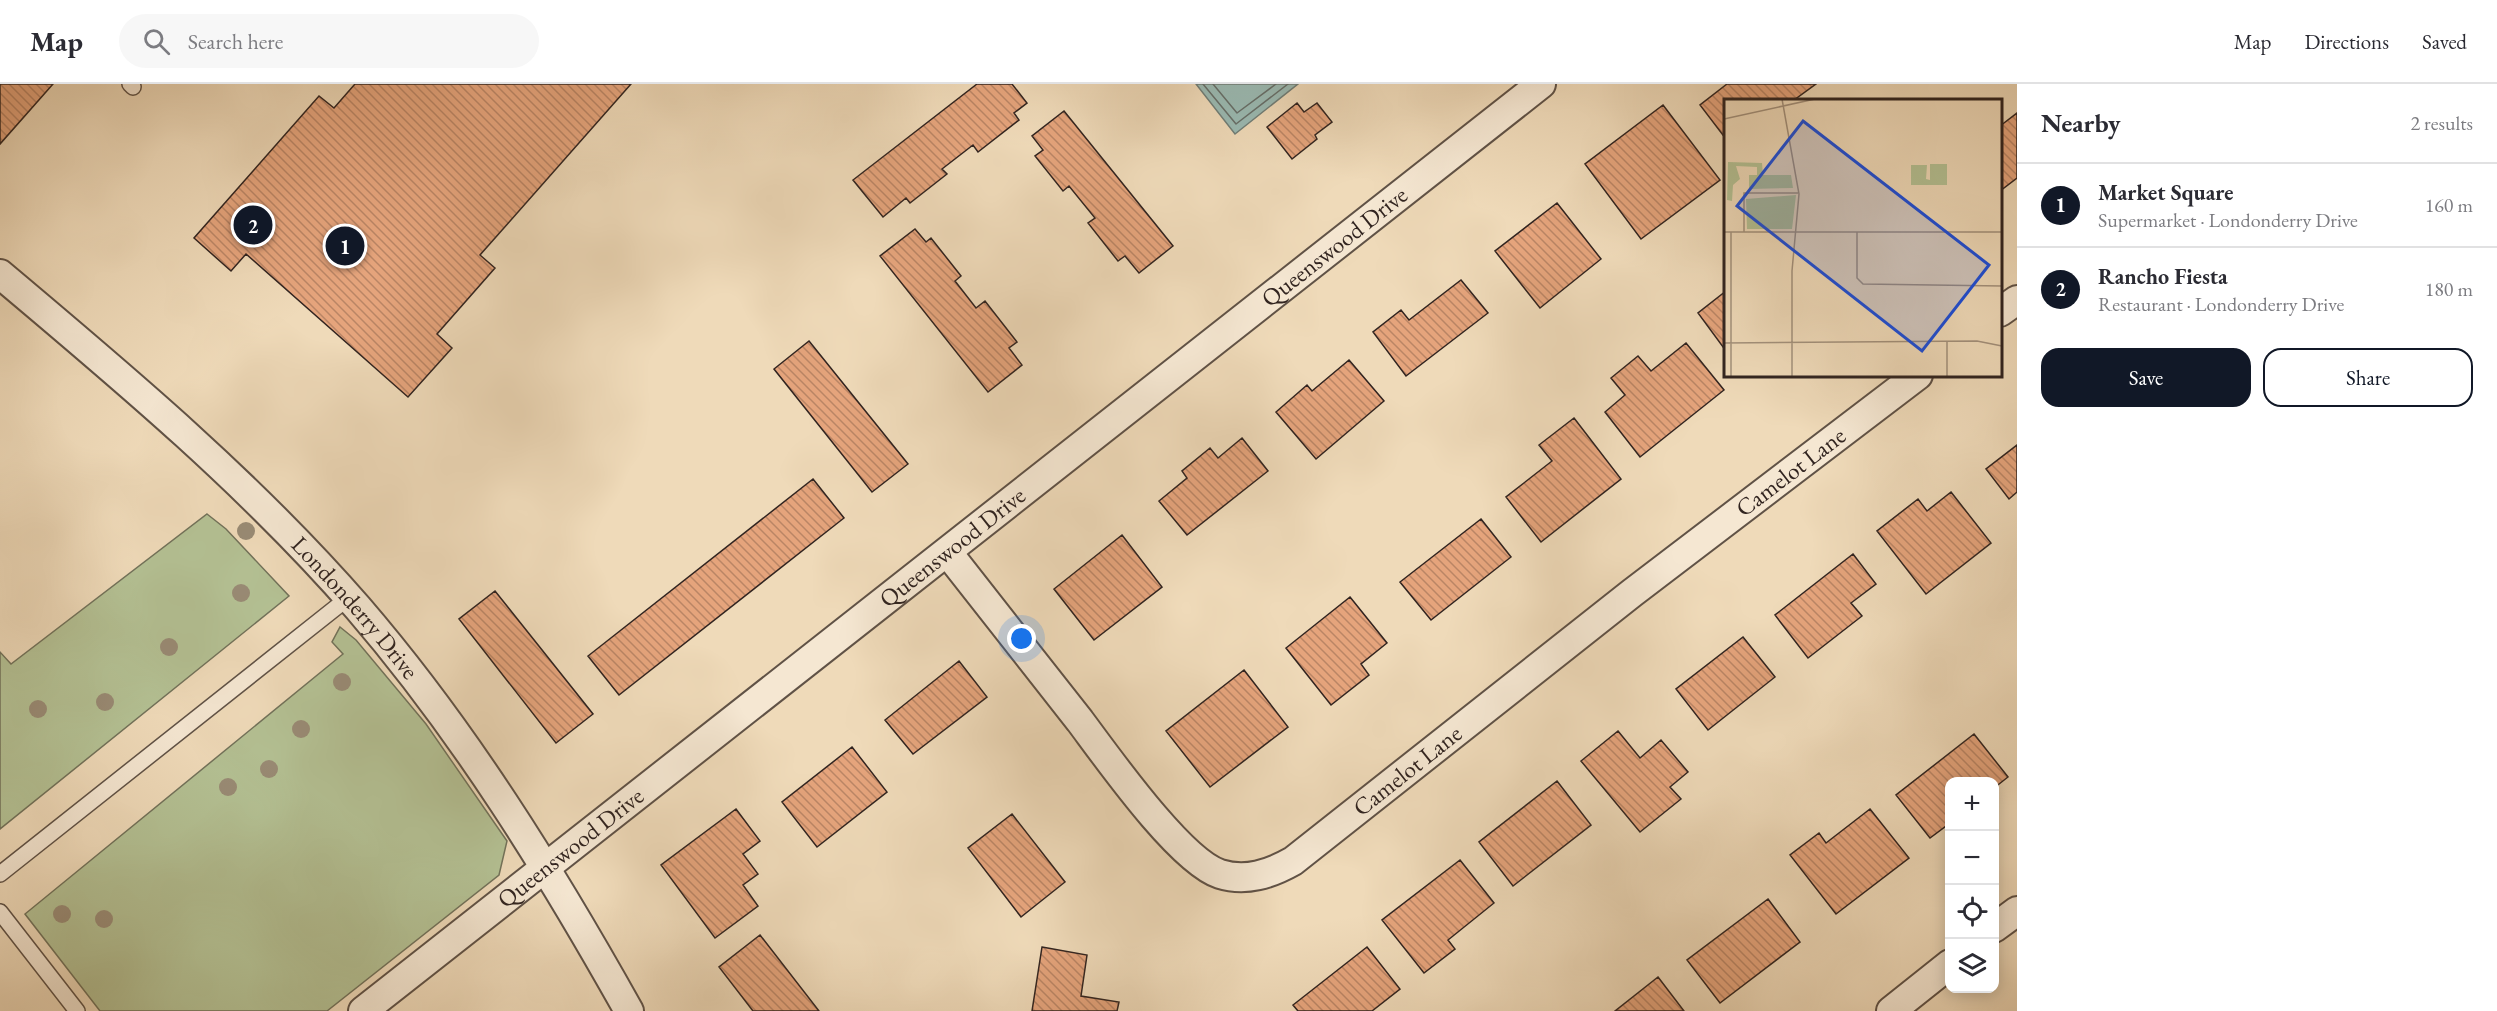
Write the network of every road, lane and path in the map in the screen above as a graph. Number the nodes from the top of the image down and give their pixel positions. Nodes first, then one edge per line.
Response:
1 (1541, 84) edge
2 (0, 274) edge
3 (2017, 300) edge
4 (2002, 311) edge
5 (1917, 376) edge
6 (948, 553) junction
7 (348, 598) junction
8 (546, 867) junction
9 (0, 874) edge
10 (2017, 910) edge
11 (0, 912) edge
12 (1999, 925) edge
13 (1945, 968) edge
14 (76, 1011) edge
15 (363, 1011) edge
16 (629, 1011) edge
17 (1890, 1011) edge

1 - 6 street, Queenswood Drive
2 - 7 street, Londonderry Drive
3 - 4 street
5 - 6 street, Camelot Lane
6 - 8 street, Queenswood Drive
7 - 8 street, Londonderry Drive
7 - 9 lane
8 - 15 street, Queenswood Drive
8 - 16 street, Londonderry Drive
10 - 12 street
11 - 14 lane
13 - 17 street

